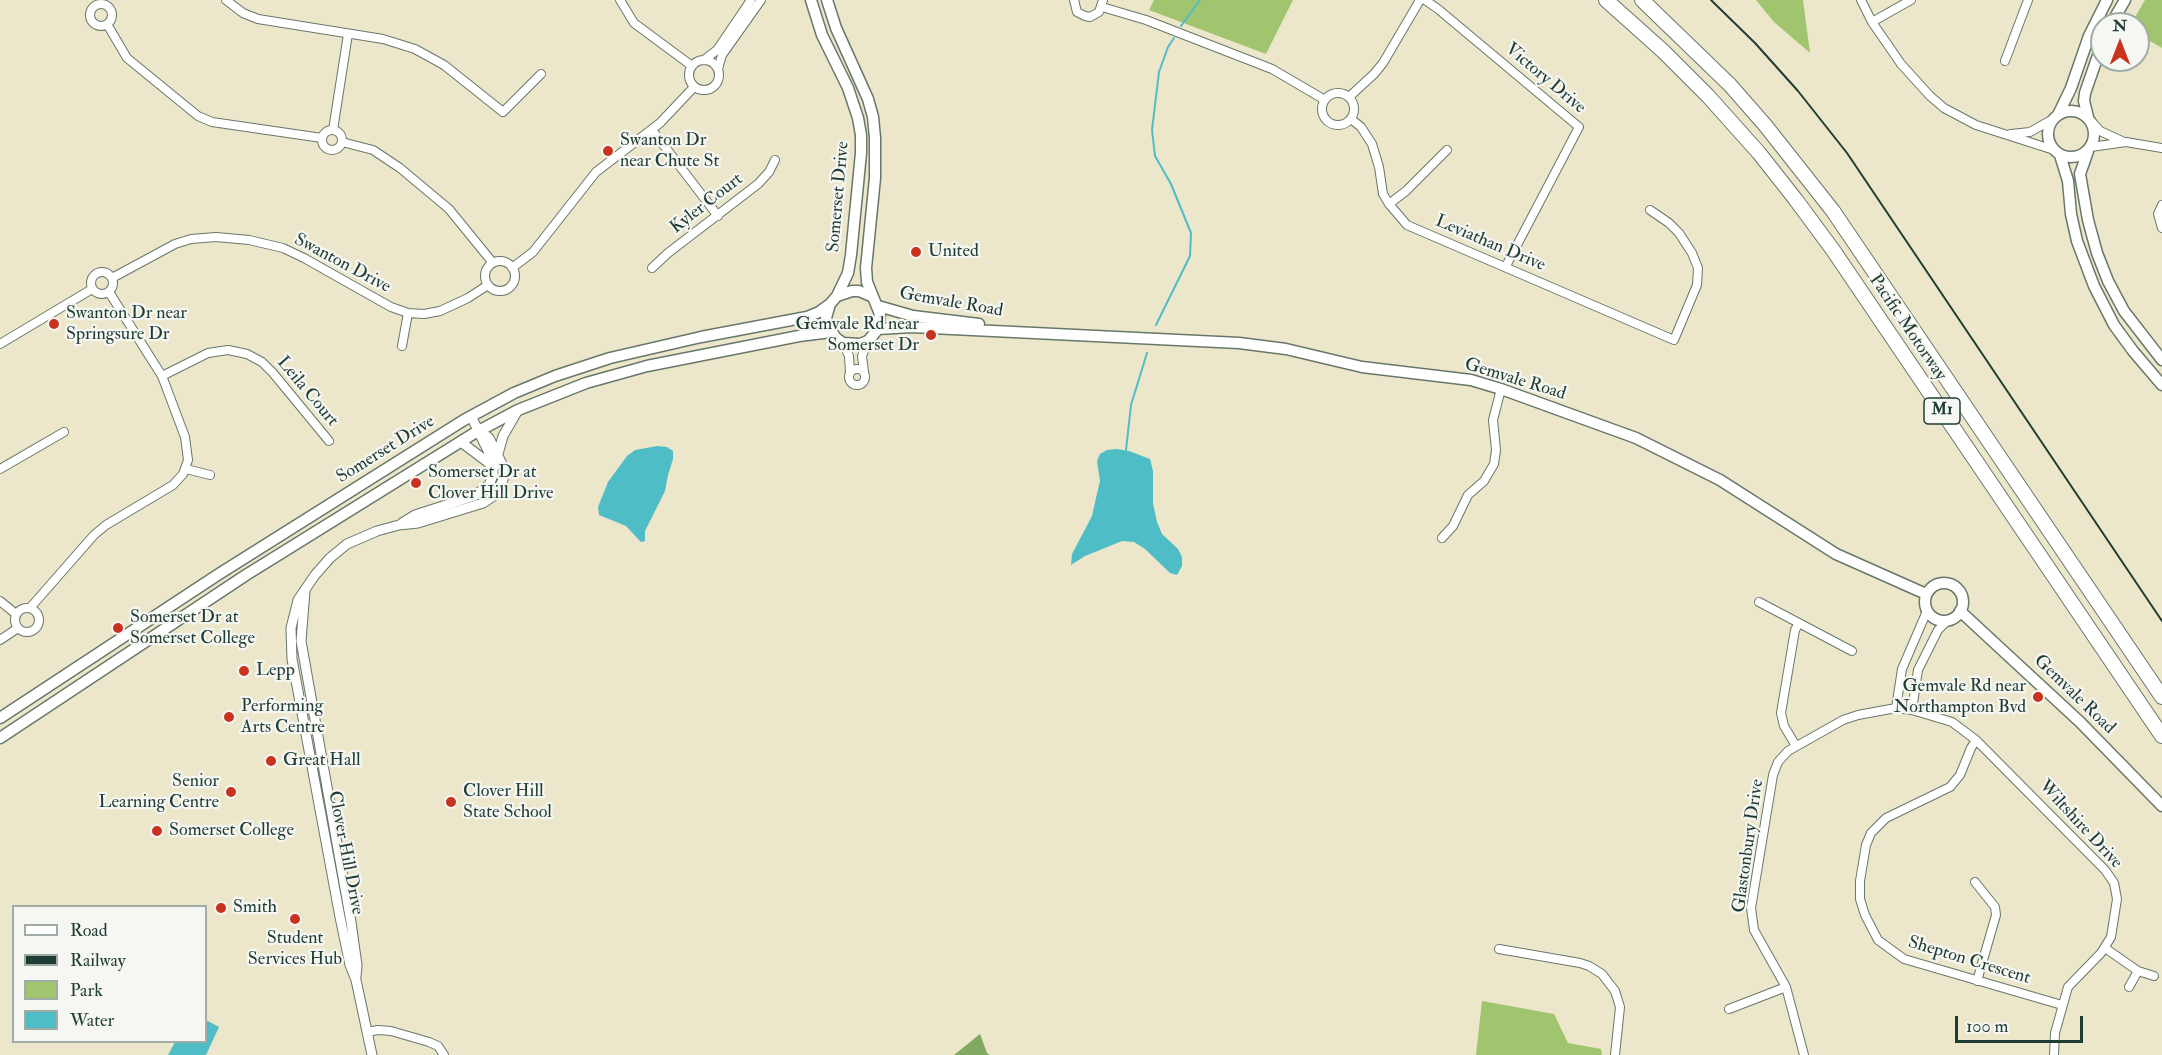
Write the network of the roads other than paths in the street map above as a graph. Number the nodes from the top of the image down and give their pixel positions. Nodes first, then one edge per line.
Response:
1 (226, 0) edge
2 (620, 0) edge
3 (751, 0) edge
4 (761, 0) edge
5 (811, 0) edge
6 (827, 0) edge
7 (1074, 0) edge
8 (1420, 0) edge
9 (1425, 0) edge
10 (1595, 0) edge
11 (1642, 0) edge
12 (1862, 0) edge
13 (1911, 0) edge
14 (2028, 0) edge
15 (2107, 0) edge
16 (1609, 2) edge
17 (94, 3) edge
18 (1102, 4) edge
19 (1872, 22) junction
20 (107, 24) junction
21 (348, 34) junction
22 (704, 60) junction
23 (2005, 62) dead end
24 (692, 66) junction
25 (718, 69) junction
26 (2092, 72) edge
27 (541, 74) dead end
28 (694, 87) junction
29 (1349, 97) junction
30 (1325, 100) junction
31 (2055, 117) junction
32 (1352, 119) junction
33 (2090, 119) junction
34 (333, 130) junction
35 (652, 130) junction
36 (2001, 134) junction
37 (322, 138) junction
38 (342, 142) junction
39 (2126, 142) junction
40 (2162, 148) edge
41 (2090, 149) junction
42 (1447, 150) dead end
43 (2057, 153) junction
44 (775, 160) dead end
45 (1389, 204) junction
46 (2162, 205) edge
47 (1650, 210) dead end
48 (718, 216) junction
49 (2162, 228) edge
50 (493, 263) junction
51 (1506, 266) junction
52 (512, 268) junction
53 (652, 268) dead end
54 (112, 278) junction
55 (488, 285) junction
56 (92, 289) junction
57 (109, 292) junction
58 (871, 296) junction
59 (833, 300) junction
60 (878, 306) junction
61 (408, 313) junction
62 (878, 329) junction
63 (831, 332) junction
64 (1018, 332) junction
65 (868, 341) junction
66 (843, 343) junction
67 (0, 344) edge
68 (402, 345) dead end
69 (2162, 360) edge
70 (864, 372) junction
71 (850, 373) junction
72 (162, 376) junction
73 (2162, 386) edge
74 (1501, 389) junction
75 (518, 410) junction
76 (471, 416) junction
77 (480, 430) junction
78 (64, 432) dead end
79 (329, 441) dead end
80 (461, 442) junction
81 (498, 454) junction
82 (494, 467) junction
83 (0, 469) edge
84 (186, 469) junction
85 (210, 475) dead end
86 (399, 525) junction
87 (1442, 538) dead end
88 (1926, 594) junction
89 (0, 601) edge
90 (1759, 602) dead end
91 (30, 608) junction
92 (1927, 611) junction
93 (1960, 611) junction
94 (16, 614) junction
95 (1947, 621) junction
96 (1798, 623) junction
97 (18, 628) junction
98 (0, 640) edge
99 (1852, 651) dead end
100 (2162, 697) edge
101 (1896, 708) junction
102 (1912, 710) junction
103 (0, 718) edge
104 (2162, 736) edge
105 (0, 738) edge
106 (1976, 740) junction
107 (1796, 746) junction
108 (2162, 806) edge
109 (1975, 882) dead end
110 (2105, 948) junction
111 (1499, 949) dead end
112 (2138, 971) junction
113 (2154, 976) dead end
114 (1977, 981) junction
115 (1786, 987) junction
116 (2129, 987) dead end
117 (2062, 1005) junction
118 (1729, 1009) dead end
119 (367, 1032) junction
120 (372, 1055) edge
121 (444, 1055) edge
122 (1615, 1055) edge
123 (1804, 1055) edge
124 (2054, 1055) edge

1 - 21 street
2 - 24 street
3 - 22 street
4 - 25 street
5 - 59 main road, Somerset Drive
6 - 58 main road, Somerset Drive
7 - 18 street
8 - 29 street
9 - 51 street, Victory Drive
10 - 16 highway
11 - 100 highway, Pacific Motorway / M1
12 - 19 street
13 - 19 street
14 - 23 street
15 - 31 main road
16 - 104 highway, Pacific Motorway / M1
17 - 20 street
17 - 20 street
18 - 30 street
19 - 36 street
20 - 37 street
21 - 27 street
21 - 34 street
22 - 24 street
22 - 25 street
24 - 28 street
25 - 28 street
26 - 33 main road
28 - 35 street, Swanton Drive
29 - 30 street
29 - 32 street
30 - 32 street
31 - 33 main road
31 - 36 street
31 - 43 main road
32 - 45 street, Leviathan Drive
33 - 39 street
33 - 41 main road
34 - 37 street
34 - 38 street
35 - 48 street
35 - 52 street, Swanton Drive
36 - 43 street
37 - 38 street
38 - 50 street
39 - 40 street
39 - 41 street
41 - 43 main road
41 - 69 main road
42 - 45 street
43 - 73 main road
44 - 48 street, Kyler Court
45 - 51 street, Leviathan Drive
46 - 49 street
47 - 51 street, Leviathan Drive
48 - 53 street, Kyler Court
50 - 52 street
50 - 55 street
52 - 55 street, Swanton Drive
54 - 56 street, Swanton Drive
54 - 57 street
54 - 61 street, Swanton Drive
55 - 61 street, Swanton Drive
56 - 57 street
56 - 67 street, Swanton Drive
57 - 72 street
58 - 59 main road, Somerset Drive
58 - 60 main road, Somerset Drive
59 - 63 main road, Somerset Drive
59 - 76 main road, Somerset Drive
60 - 62 main road
60 - 64 main road, Gemvale Road
61 - 68 street
62 - 64 main road, Gemvale Road
62 - 65 main road
63 - 66 main road
63 - 75 main road, Somerset Drive
64 - 74 main road, Gemvale Road
65 - 66 main road
65 - 70 street
66 - 71 street
70 - 71 street
70 - 71 street
72 - 79 street, Leila Court
72 - 84 street
74 - 87 street
74 - 88 main road, Gemvale Road
75 - 77 main road, Somerset Drive
75 - 81 street
76 - 77 street, Clover Hill Drive
76 - 103 main road, Somerset Drive
77 - 80 main road, Somerset Drive
77 - 81 street, Clover Hill Drive
77 - 82 street, Clover Hill Drive
78 - 83 street
80 - 82 street
80 - 105 main road, Somerset Drive
81 - 86 street, Clover Hill Drive
82 - 86 street, Clover Hill Drive
84 - 85 street
84 - 91 street
86 - 119 street, Clover Hill Drive
88 - 92 main road
88 - 93 main road
89 - 94 street
90 - 96 street
91 - 94 street
91 - 97 street
92 - 95 main road
92 - 101 street
93 - 95 main road
93 - 108 main road, Gemvale Road
94 - 97 street
95 - 102 street
96 - 99 street
96 - 107 street
97 - 98 street
101 - 102 street, Wiltshire Drive
101 - 107 street, Glastonbury Drive
102 - 106 street, Wiltshire Drive
106 - 110 street, Wiltshire Drive
106 - 114 street, Shepton Crescent
107 - 115 street, Glastonbury Drive
109 - 114 street
110 - 112 street
110 - 117 street, Wiltshire Drive
111 - 122 street
112 - 113 street
112 - 116 street
114 - 117 street, Shepton Crescent
115 - 118 street
115 - 123 street, Glastonbury Drive
117 - 124 street, Wiltshire Drive
119 - 120 street, Clover Hill Drive
119 - 121 street

